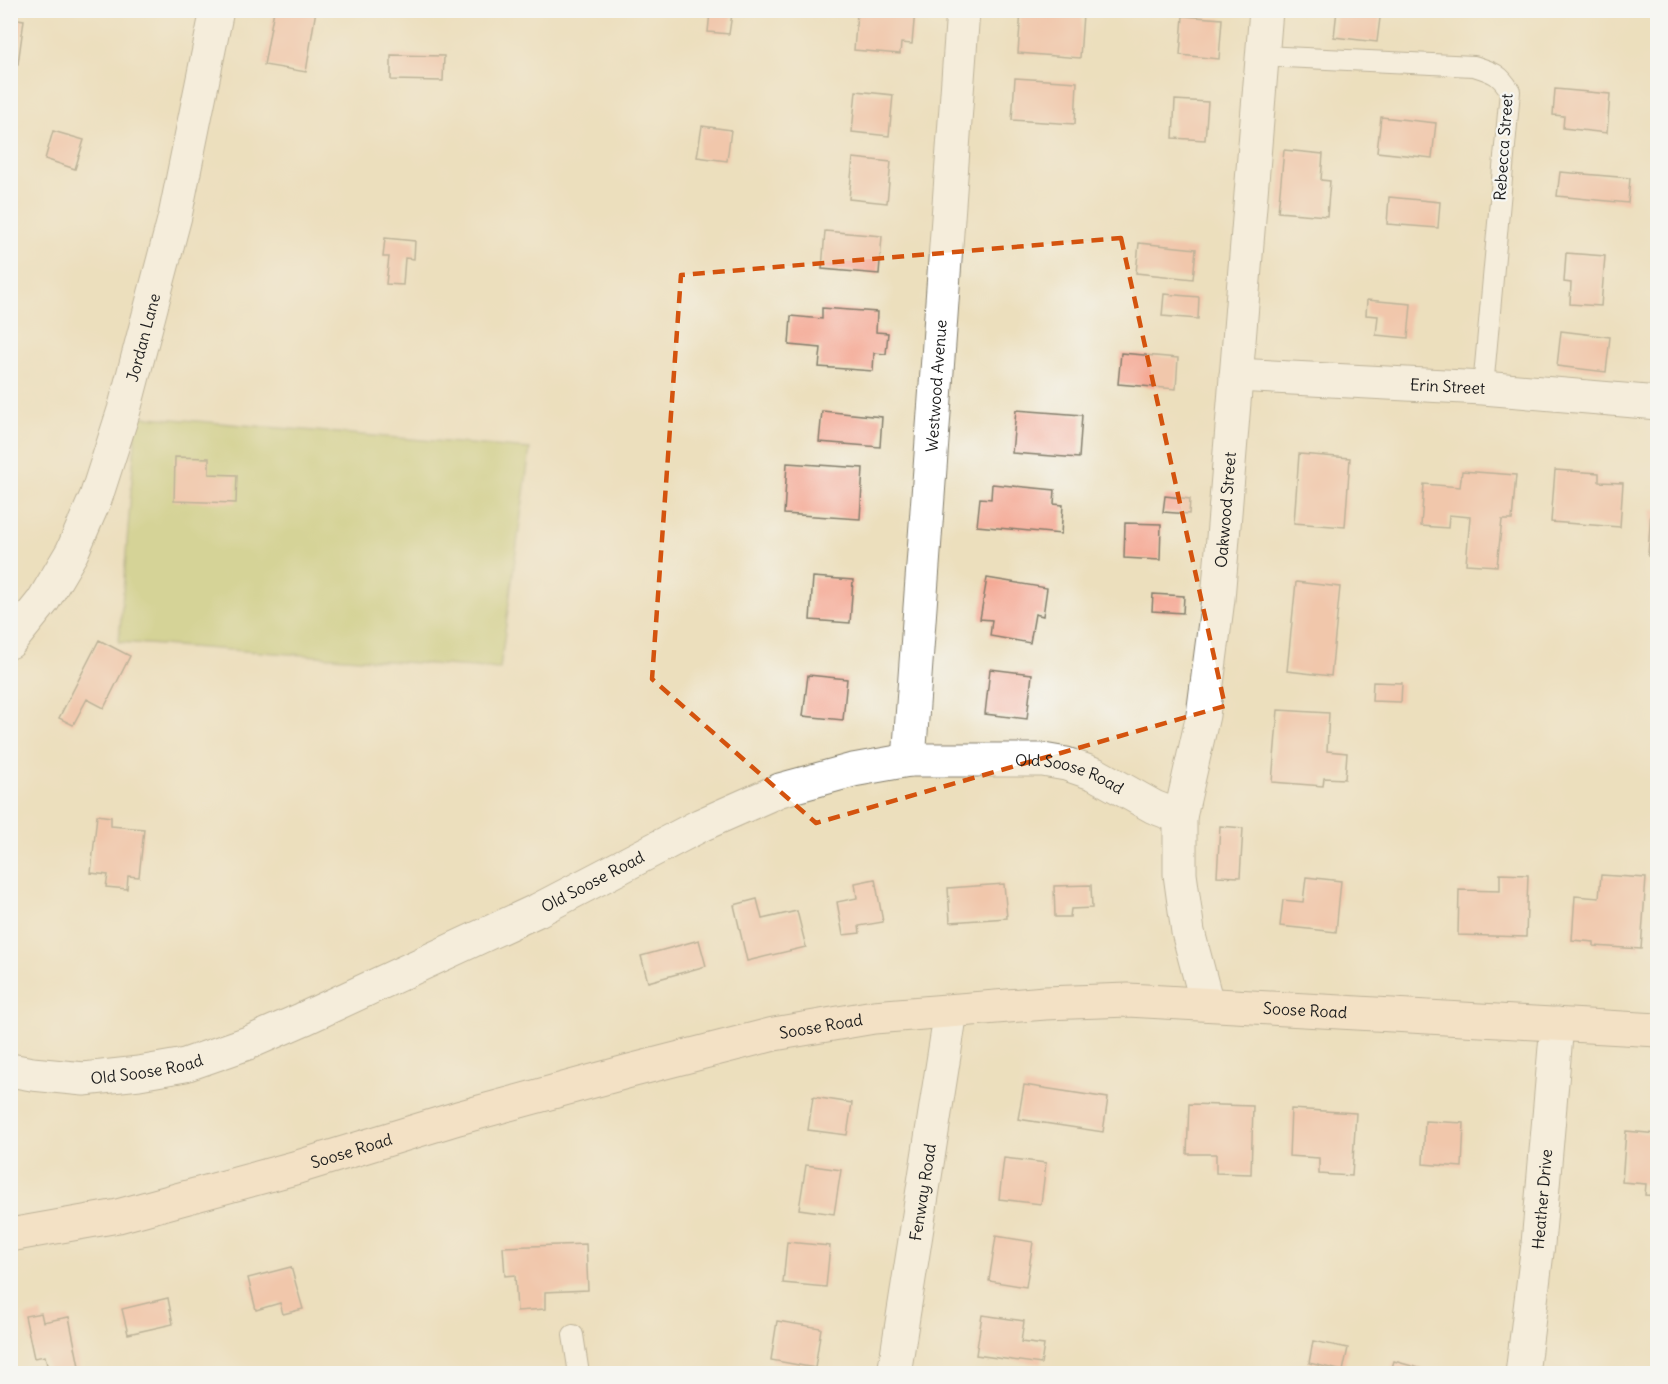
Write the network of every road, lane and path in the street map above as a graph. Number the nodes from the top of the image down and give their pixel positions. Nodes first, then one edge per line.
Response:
1 (217, 10) edge
2 (963, 10) edge
3 (1266, 10) edge
4 (1262, 56) junction
5 (1236, 375) junction
6 (1483, 388) junction
7 (1658, 403) edge
8 (10, 642) edge
9 (909, 760) junction
10 (1180, 817) junction
11 (1207, 1004) junction
12 (951, 1011) junction
13 (1557, 1024) junction
14 (1658, 1030) edge
15 (10, 1070) edge
16 (10, 1235) edge
17 (573, 1335) dead end
18 (579, 1374) edge
19 (894, 1374) edge
20 (1522, 1374) edge

1 - 8 street, Jordan Lane
2 - 9 street, Westwood Avenue
3 - 4 street, Oakwood Street
4 - 5 street, Oakwood Street
4 - 6 lane, Rebecca Street
5 - 6 street, Erin Street
5 - 10 street, Oakwood Street
6 - 7 street, Erin Street
9 - 10 street, Old Soose Road
9 - 15 street, Old Soose Road
10 - 11 street, Oakwood Street
11 - 12 street, Soose Road
11 - 13 street, Soose Road
12 - 16 street, Soose Road
12 - 19 street, Fenway Road
13 - 14 street, Soose Road
13 - 20 street, Heather Drive
17 - 18 lane

